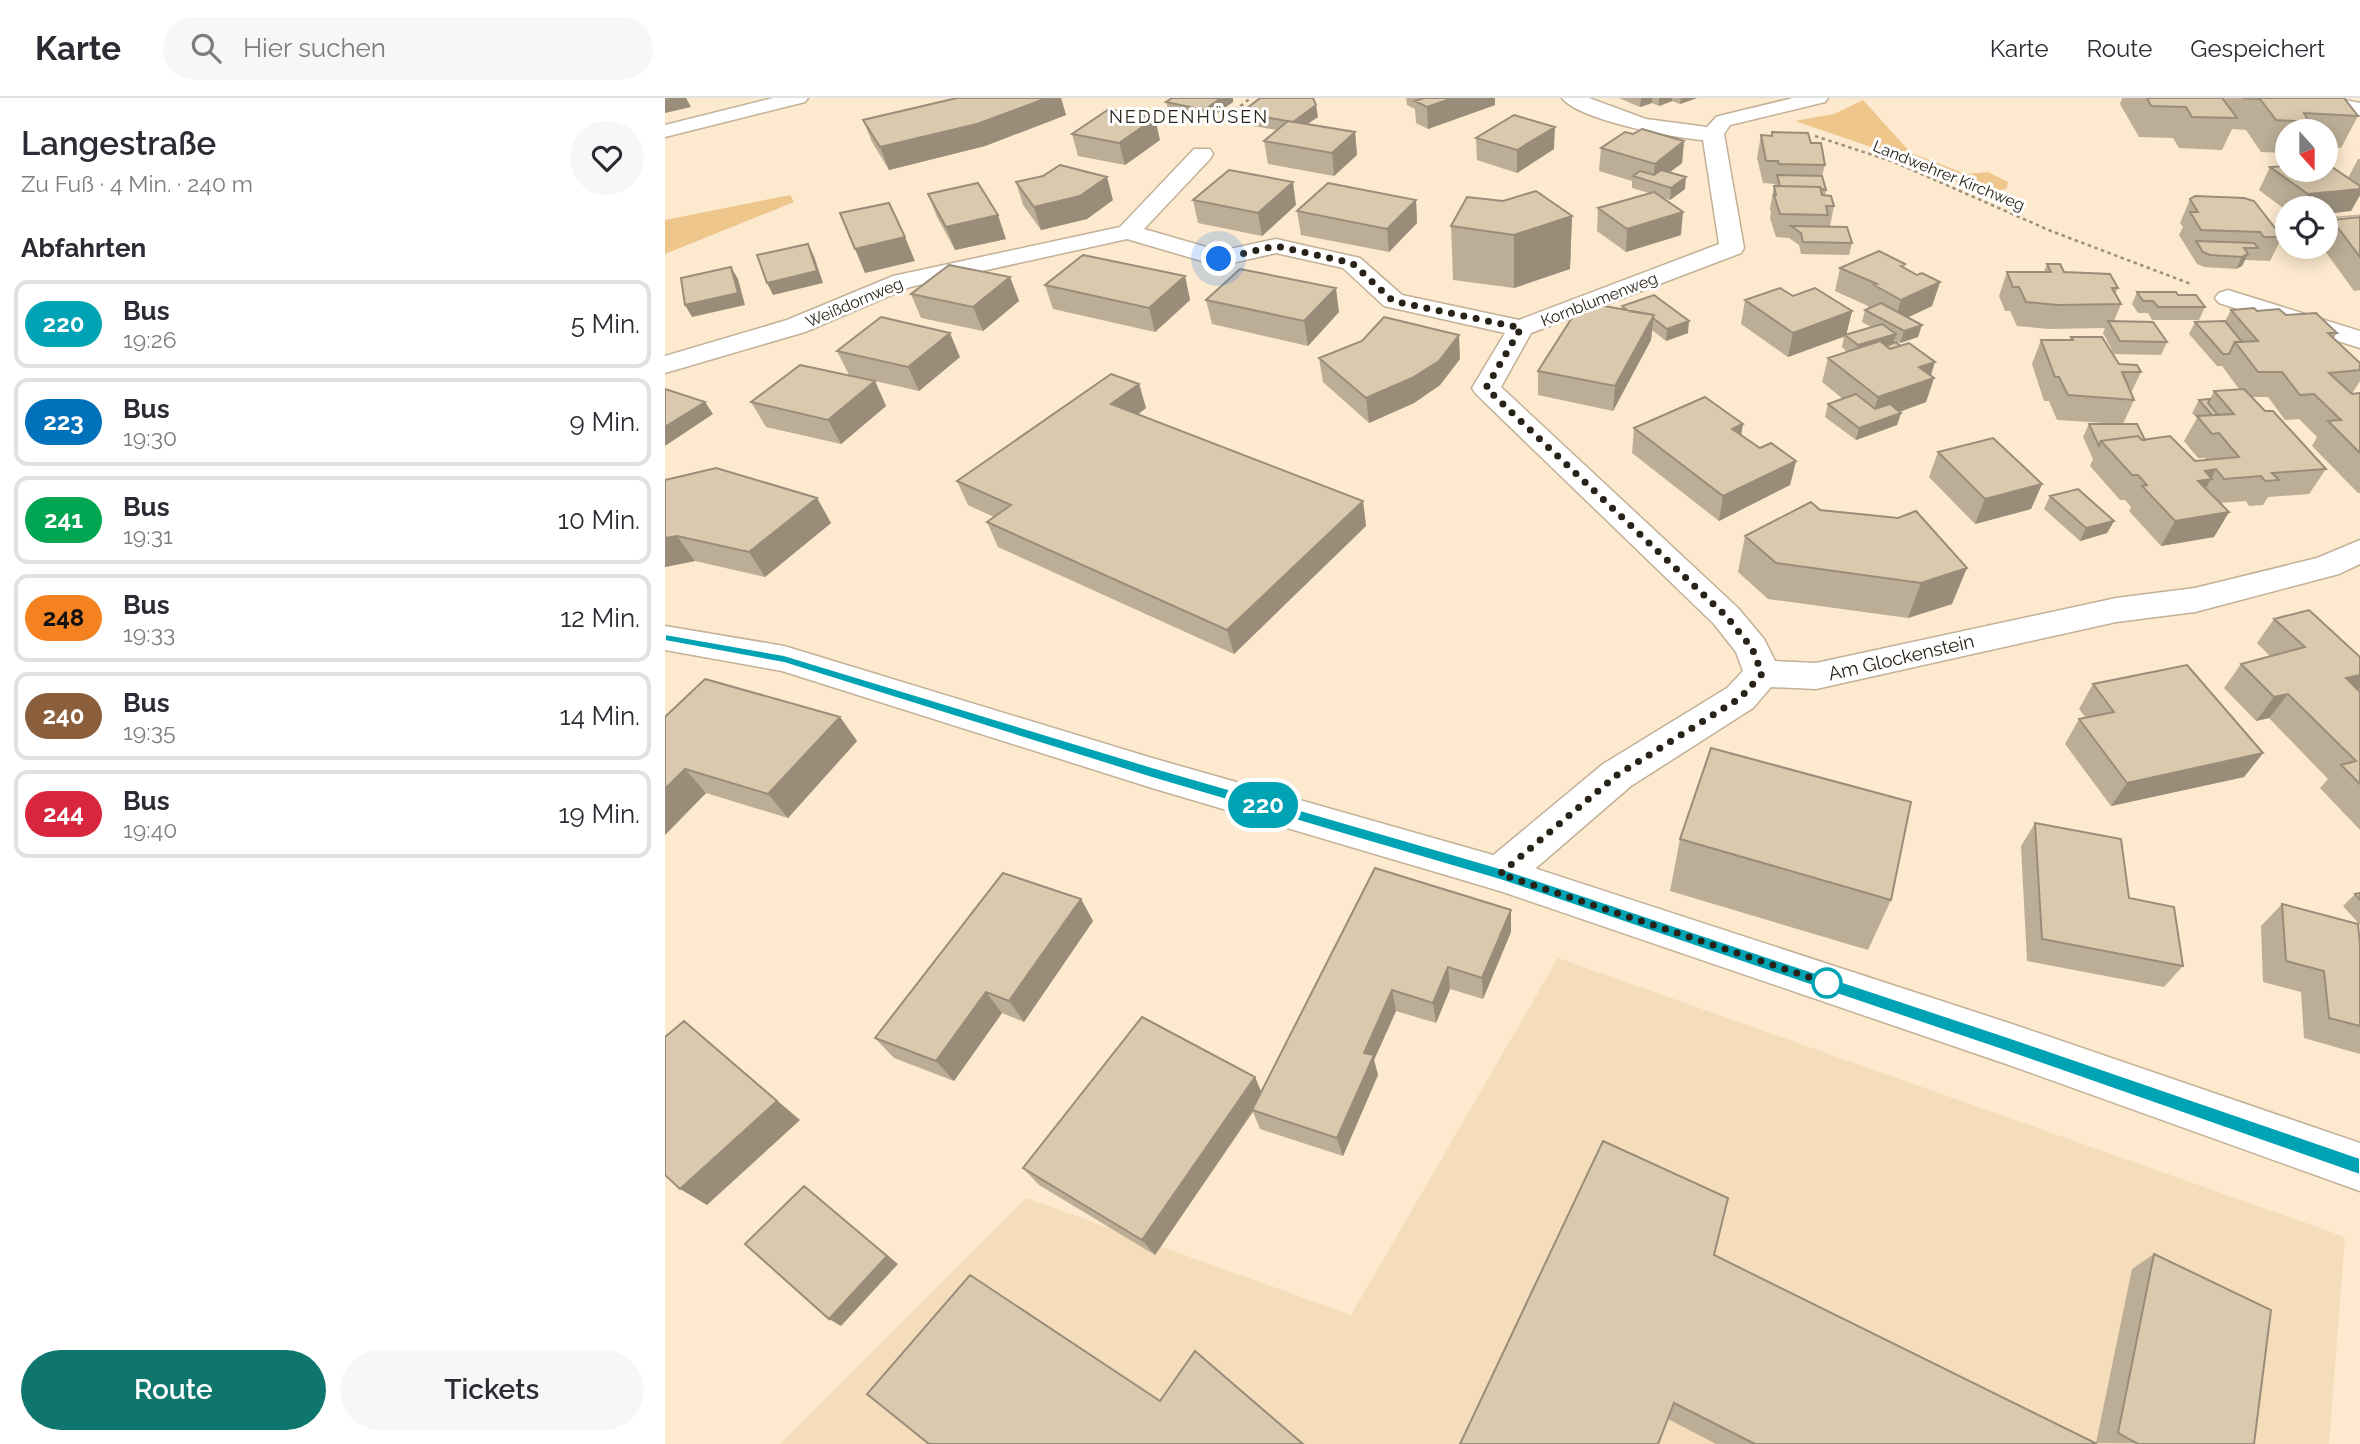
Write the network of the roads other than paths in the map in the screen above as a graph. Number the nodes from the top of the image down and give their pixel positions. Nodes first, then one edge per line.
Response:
1 (798, 98) edge
2 (1572, 98) edge
3 (1818, 98) edge
4 (2301, 98) edge
5 (2360, 109) edge
6 (665, 131) edge
7 (1713, 134) junction
8 (1202, 153) dead end
9 (2360, 223) edge
10 (2338, 225) edge
11 (1128, 232) junction
12 (2228, 298) road end
13 (1521, 328) junction
14 (2360, 340) edge
15 (665, 365) edge
16 (2360, 551) edge
17 (665, 638) edge
18 (1762, 674) junction
19 (1500, 874) junction
20 (2360, 1167) edge

1 - 6 street
2 - 7 street
3 - 7 street
4 - 5 street
7 - 13 street, Kornblumenweg
8 - 11 street
9 - 10 street
11 - 13 street
11 - 15 street, Weißdornweg
12 - 14 street
13 - 18 street, Kornblumenweg
16 - 18 street, Am Glockenstein
17 - 19 street
18 - 19 street
19 - 20 street

